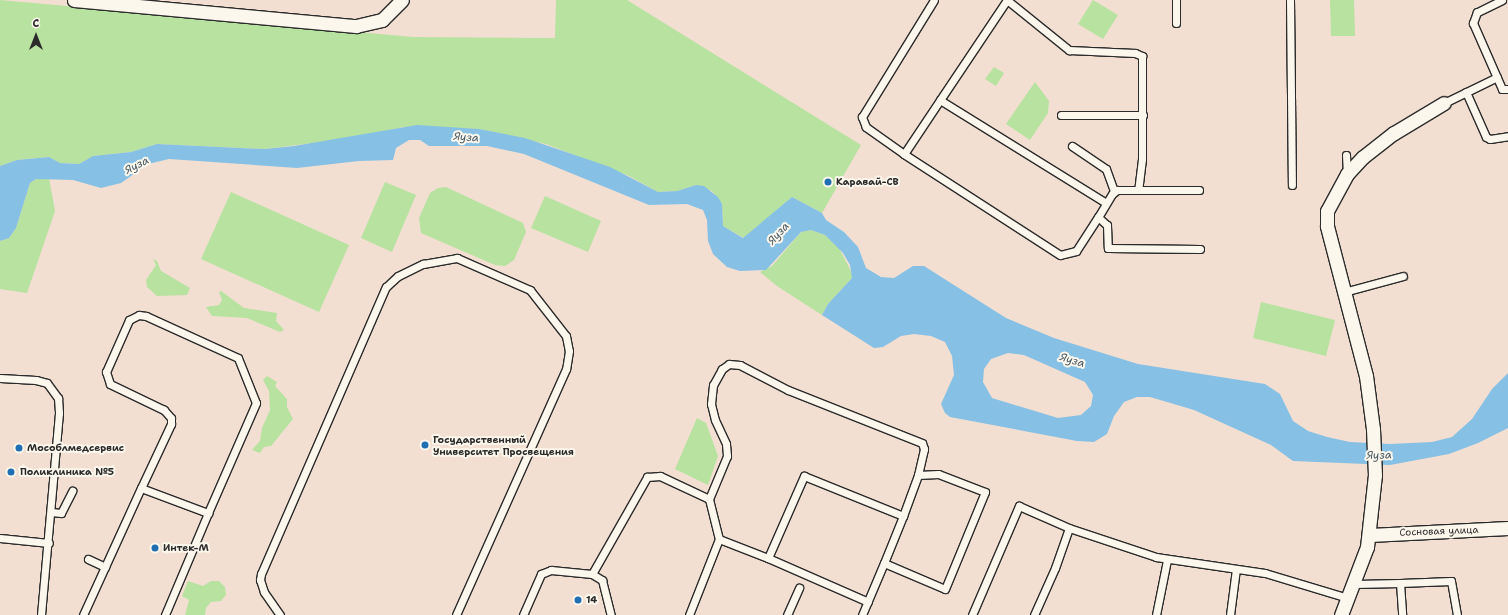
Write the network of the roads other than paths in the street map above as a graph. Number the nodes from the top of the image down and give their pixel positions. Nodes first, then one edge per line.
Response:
1 (74, 0) edge
2 (402, 0) edge
3 (934, 0) edge
4 (1007, 0) edge
5 (1176, 0) edge
6 (1290, 0) edge
7 (1502, 0) edge
8 (1176, 22) dead end
9 (1497, 77) junction
10 (1508, 89) edge
11 (1466, 92) junction
12 (940, 100) junction
13 (1444, 103) joint
14 (1061, 115) dead end
15 (1143, 115) junction
16 (1508, 136) edge
17 (1072, 146) dead end
18 (904, 154) junction
19 (1346, 155) dead end
20 (1347, 174) junction
21 (1292, 185) dead end
22 (1138, 190) junction
23 (1199, 190) dead end
24 (1114, 191) junction
25 (1106, 203) junction
26 (1098, 216) junction
27 (1200, 250) dead end
28 (1403, 276) dead end
29 (1344, 292) junction
30 (0, 378) edge
31 (918, 475) junction
32 (141, 488) junction
33 (72, 491) dead end
34 (709, 499) junction
35 (51, 512) junction
36 (208, 513) junction
37 (903, 516) junction
38 (1069, 528) junction
39 (1508, 528) edge
40 (1370, 535) junction
41 (0, 538) edge
42 (719, 539) junction
43 (49, 543) junction
44 (768, 558) junction
45 (88, 559) dead end
46 (1167, 560) junction
47 (884, 563) junction
48 (105, 567) junction
49 (1236, 569) junction
50 (592, 574) junction
51 (1400, 583) junction
52 (1355, 584) junction
53 (799, 588) dead end
54 (1348, 598) junction
55 (868, 602) junction
56 (41, 615) edge
57 (83, 615) edge
58 (165, 615) edge
59 (280, 615) edge
60 (456, 615) edge
61 (523, 615) edge
62 (611, 615) edge
63 (689, 615) edge
64 (787, 615) edge
65 (862, 615) edge
66 (972, 615) edge
67 (1034, 615) edge
68 (1156, 615) edge
69 (1230, 615) edge
70 (1341, 615) edge
71 (1402, 615) edge
72 (1457, 615) edge

1 - 2 street
3 - 18 lane
4 - 12 lane
4 - 15 lane
5 - 8 lane
6 - 21 lane
7 - 9 lane
9 - 10 lane
9 - 11 lane
11 - 13 lane
11 - 16 lane
12 - 18 lane
12 - 25 lane
13 - 20 street
14 - 15 lane
15 - 22 lane
17 - 24 lane
18 - 26 lane
19 - 20 lane
20 - 29 street
22 - 23 lane
22 - 24 lane
24 - 25 lane
25 - 26 lane
26 - 27 lane
28 - 29 lane
29 - 40 street
30 - 35 lane
31 - 34 lane
31 - 37 lane
31 - 47 lane
32 - 36 lane
32 - 36 lane
32 - 48 lane
33 - 35 lane
34 - 42 lane
34 - 50 lane
35 - 43 lane
36 - 58 lane
37 - 44 lane
37 - 47 lane
38 - 46 lane
38 - 66 lane
38 - 67 lane
39 - 40 street, Сосновая улица
40 - 52 street
41 - 43 lane
42 - 44 lane
42 - 63 lane
43 - 56 lane
44 - 55 lane
45 - 48 lane
46 - 49 lane
46 - 68 lane
47 - 55 lane
48 - 57 lane
49 - 54 lane
49 - 69 lane
50 - 61 lane
50 - 62 lane
51 - 52 lane
51 - 71 lane
51 - 72 lane
52 - 54 street
53 - 64 lane
54 - 70 street
55 - 65 lane
59 - 60 lane

